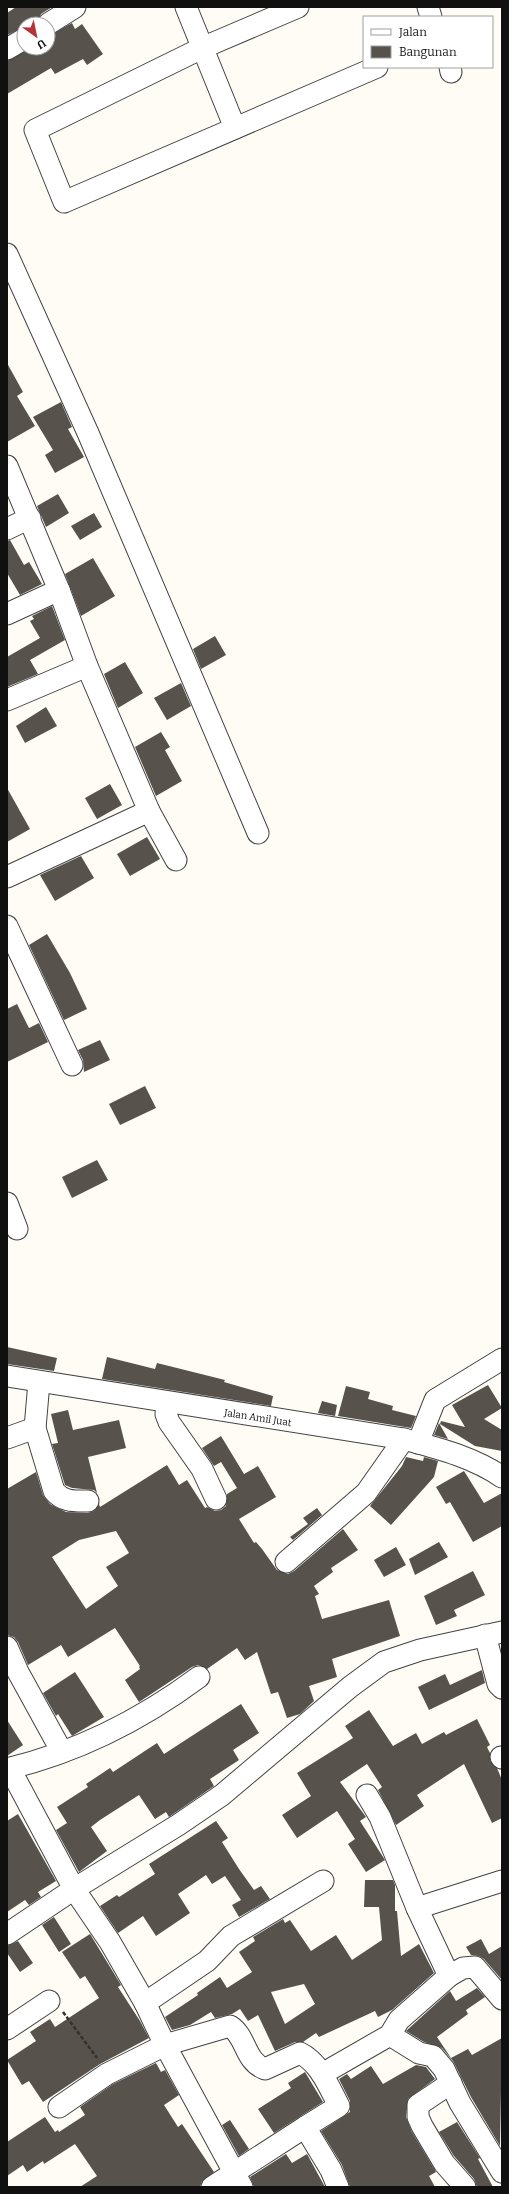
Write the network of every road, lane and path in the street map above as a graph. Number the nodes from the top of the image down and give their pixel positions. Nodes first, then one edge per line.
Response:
1 (75, 7) edge
2 (186, 7) edge
3 (298, 7) edge
4 (56, 19) edge
5 (16, 44) edge
6 (202, 48) junction
7 (7, 49) edge
8 (375, 68) edge
9 (235, 128) junction
10 (7, 254) edge
11 (7, 466) edge
12 (30, 518) junction
13 (7, 529) edge
14 (59, 590) junction
15 (7, 614) edge
16 (87, 666) junction
17 (7, 700) edge
18 (149, 811) junction
19 (258, 834) dead end
20 (176, 860) dead end
21 (7, 877) edge
22 (7, 926) edge
23 (72, 1065) dead end
24 (7, 1203) edge
25 (17, 1229) dead end
26 (502, 1359) edge
27 (7, 1376) edge
28 (39, 1382) junction
29 (167, 1402) junction
30 (35, 1428) junction
31 (7, 1438) edge
32 (411, 1441) junction
33 (502, 1477) edge
34 (216, 1499) dead end
35 (88, 1501) dead end
36 (286, 1562) dead end
37 (494, 1634) edge
38 (7, 1647) edge
39 (198, 1677) dead end
40 (502, 1688) edge
41 (62, 1752) junction
42 (8, 1769) edge
43 (367, 1795) dead end
44 (322, 1881) dead end
45 (502, 1881) edge
46 (74, 1889) junction
47 (417, 1908) junction
48 (7, 1934) edge
49 (449, 1976) junction
50 (502, 1999) edge
51 (49, 2001) joint
52 (145, 2003) junction
53 (7, 2028) edge
54 (390, 2035) junction
55 (165, 2046) junction
56 (107, 2074) junction
57 (322, 2074) junction
58 (450, 2083) junction
59 (59, 2107) dead end
60 (305, 2127) junction
61 (502, 2172) edge
62 (238, 2179) edge
63 (212, 2187) edge
64 (338, 2187) edge
65 (465, 2187) edge

1 - 4 street
2 - 6 street
3 - 6 street
5 - 7 street
6 - 9 street
6 - 9 street
8 - 9 street
10 - 19 street
11 - 12 street
12 - 13 street
12 - 14 street
14 - 15 street
14 - 16 street
16 - 17 street
16 - 18 street
18 - 20 street
18 - 21 street
22 - 23 street
24 - 25 street
26 - 32 street
27 - 28 street, Jalan Amil Juat
28 - 29 street, Jalan Amil Juat
28 - 30 street
29 - 32 street, Jalan Amil Juat
29 - 34 street
30 - 31 street
30 - 35 street
32 - 33 street, Jalan Amil Juat
32 - 36 street
37 - 40 street
37 - 46 street
38 - 41 street
39 - 41 street
41 - 42 street
42 - 46 street
43 - 47 street
44 - 52 street
45 - 47 street
46 - 48 street
46 - 52 street
47 - 49 street
49 - 50 street
49 - 54 street
51 - 53 street
51 - 56 path
52 - 55 street
54 - 57 street
54 - 58 street
55 - 56 street
55 - 57 street
55 - 62 street
56 - 59 street
57 - 60 street
58 - 61 street
58 - 65 street
60 - 62 street
60 - 64 street
62 - 63 street

